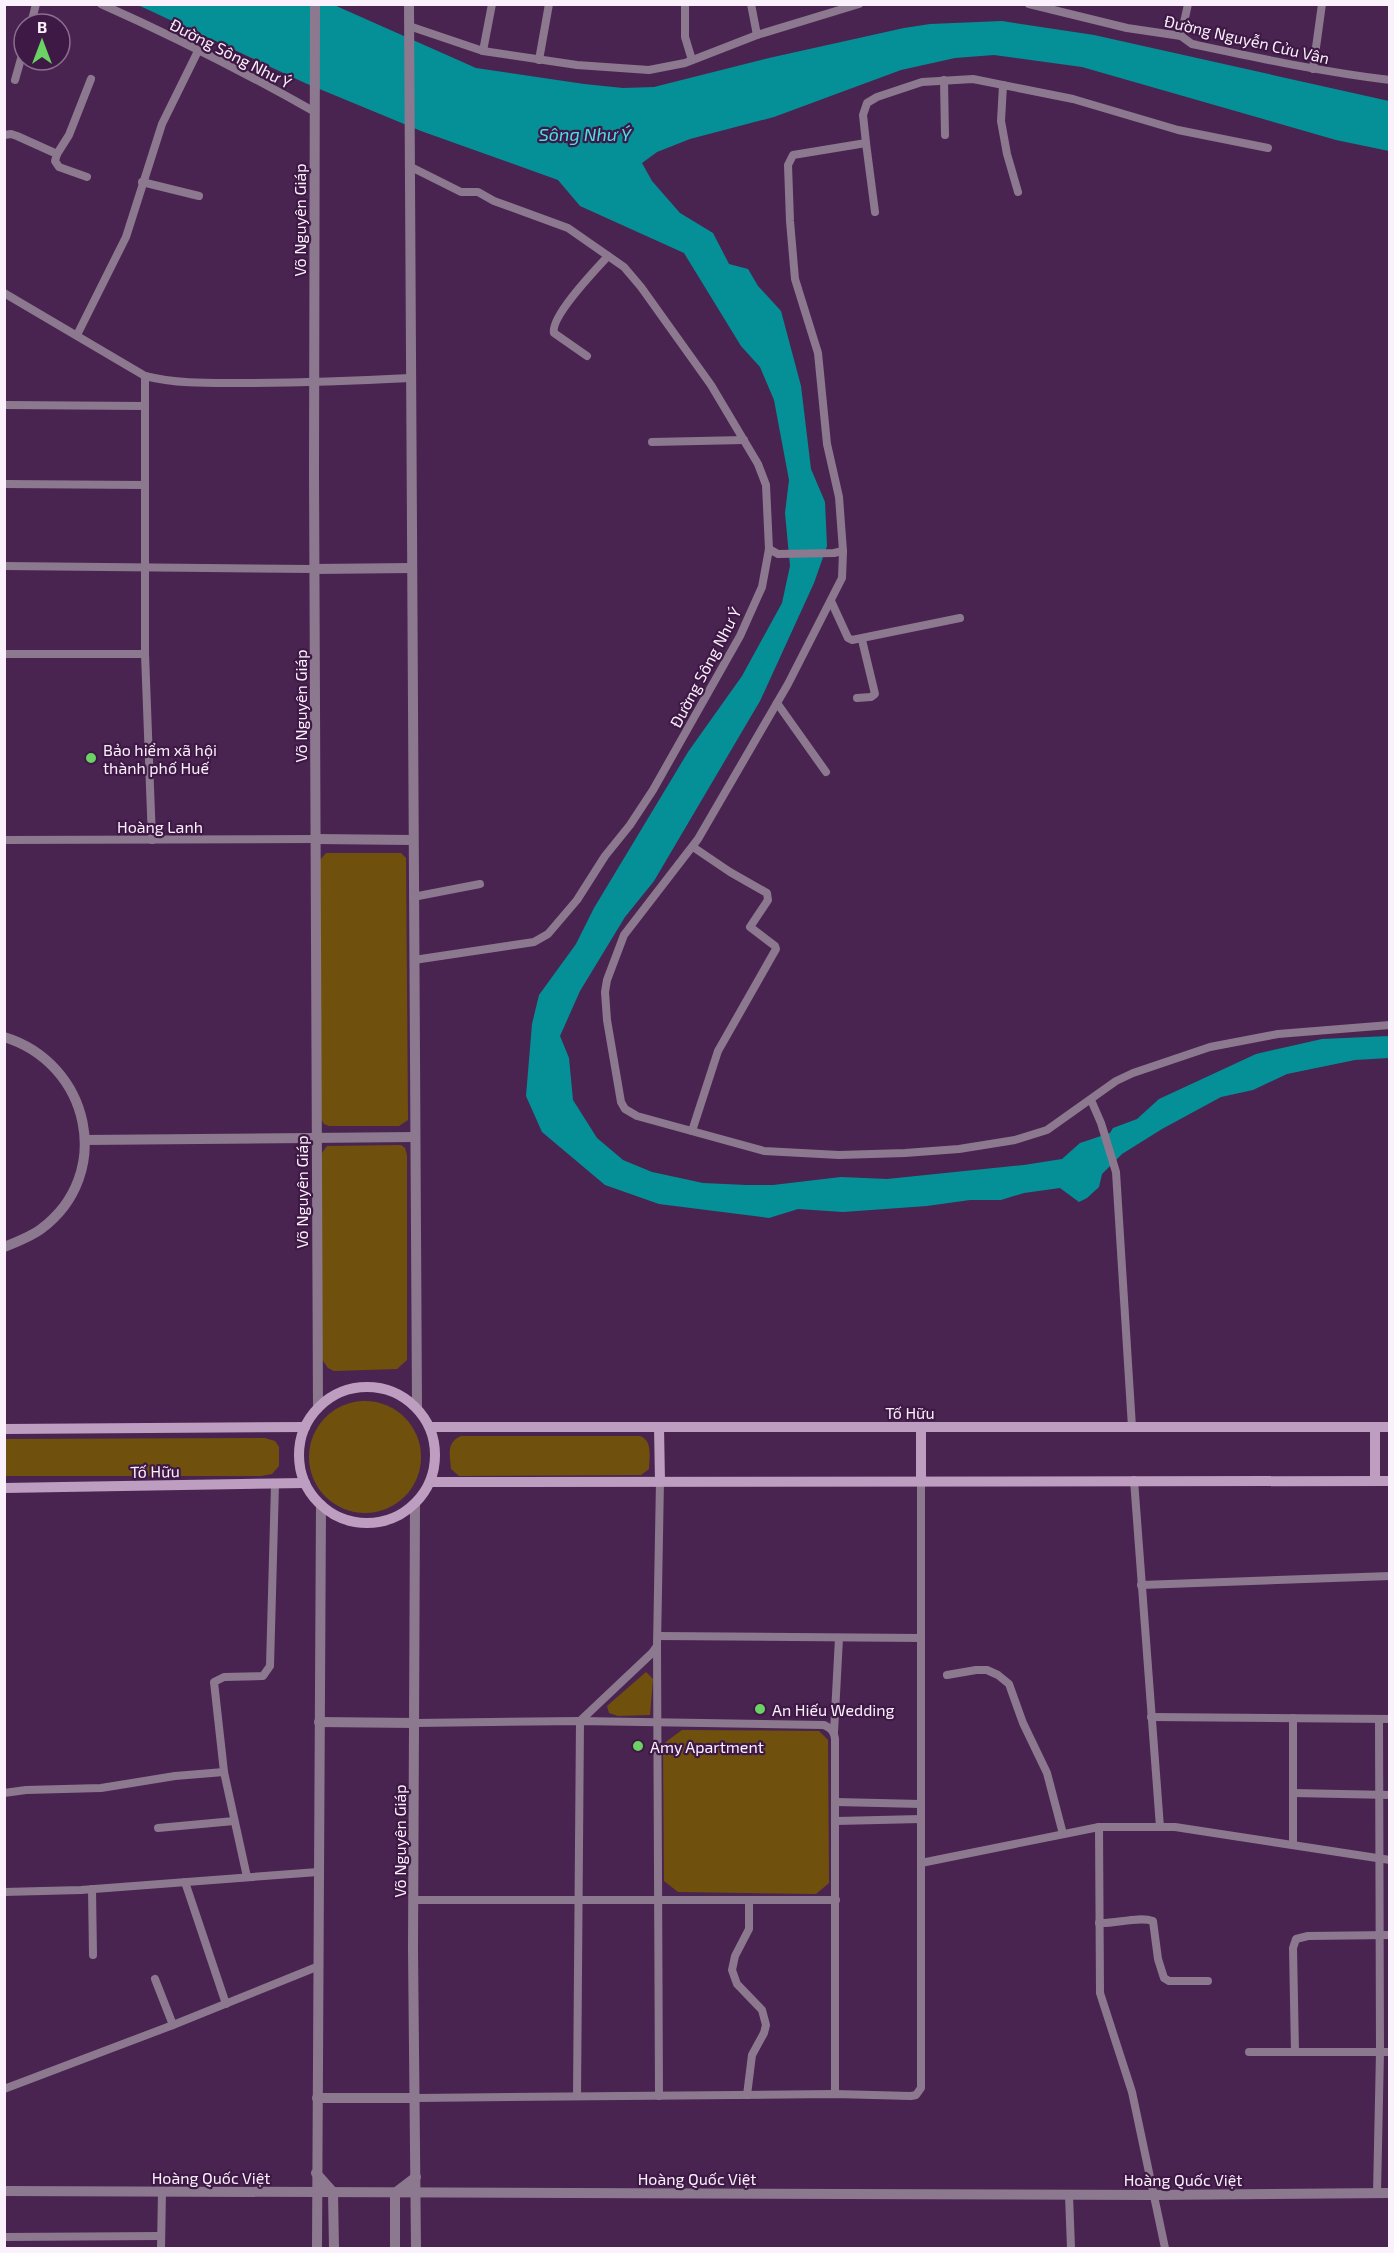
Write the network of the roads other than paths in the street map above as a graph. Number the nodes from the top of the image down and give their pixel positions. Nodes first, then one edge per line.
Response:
1 (101, 4) edge
2 (315, 4) edge
3 (409, 4) edge
4 (492, 4) edge
5 (549, 4) edge
6 (685, 4) edge
7 (751, 4) edge
8 (859, 4) edge
9 (1029, 4) edge
10 (1188, 4) edge
11 (1322, 4) edge
12 (409, 28) junction
13 (757, 35) junction
14 (1180, 36) junction
15 (198, 51) junction
16 (483, 51) junction
17 (539, 60) junction
18 (692, 60) junction
19 (1313, 69) junction
20 (17, 72) edge
21 (91, 79) dead end
22 (15, 80) dead end
23 (944, 80) junction
24 (1389, 80) edge
25 (1003, 85) junction
26 (315, 108) junction
27 (4, 135) edge
28 (945, 135) dead end
29 (866, 143) junction
30 (1268, 148) dead end
31 (57, 154) junction
32 (409, 166) junction
33 (87, 177) dead end
34 (142, 182) junction
35 (1018, 192) dead end
36 (199, 196) dead end
37 (875, 212) dead end
38 (608, 256) junction
39 (4, 293) edge
40 (77, 335) junction
41 (587, 356) dead end
42 (146, 376) junction
43 (410, 378) junction
44 (314, 383) junction
45 (4, 405) edge
46 (145, 406) junction
47 (744, 440) junction
48 (652, 442) dead end
49 (4, 484) edge
50 (145, 485) junction
51 (769, 549) junction
52 (843, 551) junction
53 (4, 566) edge
54 (145, 567) junction
55 (314, 568) junction
56 (412, 568) junction
57 (831, 601) junction
58 (960, 618) dead end
59 (862, 640) junction
60 (4, 654) edge
61 (145, 654) junction
62 (857, 698) dead end
63 (777, 702) junction
64 (826, 772) dead end
65 (316, 839) junction
66 (4, 840) edge
67 (152, 840) junction
68 (412, 840) junction
69 (693, 847) junction
70 (480, 884) dead end
71 (413, 897) junction
72 (414, 960) junction
73 (1389, 1025) edge
74 (4, 1038) edge
75 (1091, 1100) junction
76 (692, 1131) junction
77 (415, 1137) junction
78 (316, 1138) junction
79 (85, 1140) junction
80 (4, 1247) edge
81 (318, 1408) junction
82 (417, 1408) junction
83 (305, 1427) junction
84 (430, 1427) junction
85 (659, 1427) junction
86 (921, 1427) junction
87 (1132, 1427) junction
88 (1375, 1427) junction
89 (1389, 1427) edge
90 (4, 1429) edge
91 (1134, 1480) junction
92 (660, 1481) junction
93 (921, 1481) junction
94 (1375, 1481) junction
95 (1389, 1481) edge
96 (430, 1482) junction
97 (305, 1483) junction
98 (275, 1485) junction
99 (4, 1488) edge
100 (321, 1505) junction
101 (415, 1505) junction
102 (1389, 1576) edge
103 (1141, 1585) junction
104 (658, 1636) junction
105 (839, 1638) junction
106 (921, 1638) junction
107 (657, 1646) junction
108 (947, 1675) dead end
109 (1151, 1717) junction
110 (1293, 1718) junction
111 (1379, 1719) junction
112 (1389, 1719) edge
113 (580, 1721) junction
114 (319, 1722) junction
115 (414, 1723) junction
116 (658, 1723) junction
117 (834, 1732) junction
118 (224, 1772) junction
119 (4, 1793) edge
120 (1293, 1793) junction
121 (1379, 1795) junction
122 (1389, 1795) edge
123 (836, 1802) junction
124 (921, 1804) junction
125 (921, 1819) junction
126 (234, 1821) junction
127 (836, 1821) junction
128 (1099, 1827) junction
129 (1160, 1827) junction
130 (158, 1828) dead end
131 (1063, 1834) junction
132 (1293, 1844) junction
133 (1379, 1857) junction
134 (1389, 1860) edge
135 (921, 1863) junction
136 (318, 1872) junction
137 (247, 1877) junction
138 (185, 1882) junction
139 (92, 1889) junction
140 (4, 1892) edge
141 (413, 1900) junction
142 (580, 1900) junction
143 (657, 1900) junction
144 (837, 1900) junction
145 (749, 1901) junction
146 (1099, 1923) junction
147 (1380, 1935) junction
148 (1389, 1935) edge
149 (93, 1955) dead end
150 (319, 1966) junction
151 (155, 1979) dead end
152 (1208, 1981) dead end
153 (226, 2004) junction
154 (173, 2025) junction
155 (1249, 2052) dead end
156 (1295, 2052) junction
157 (1380, 2052) junction
158 (1389, 2052) edge
159 (4, 2089) edge
160 (835, 2094) junction
161 (747, 2095) junction
162 (658, 2096) junction
163 (577, 2097) junction
164 (317, 2098) junction
165 (416, 2098) junction
166 (1380, 2118) junction
167 (1389, 2118) edge
168 (316, 2173) junction
169 (416, 2177) junction
170 (4, 2191) edge
171 (162, 2191) junction
172 (316, 2192) junction
173 (333, 2192) junction
174 (416, 2192) junction
175 (395, 2193) junction
176 (1377, 2193) junction
177 (1389, 2193) edge
178 (1069, 2194) junction
179 (1153, 2195) junction
180 (161, 2236) junction
181 (4, 2237) edge
182 (160, 2248) edge
183 (317, 2248) edge
184 (334, 2248) edge
185 (395, 2248) edge
186 (416, 2248) edge
187 (1071, 2248) edge
188 (1165, 2248) edge

1 - 15 street, Đường Sông Như Ý
2 - 26 street, Võ Nguyên Giáp
3 - 12 street
4 - 16 street
5 - 17 street
6 - 18 street
7 - 13 street
8 - 13 street
9 - 14 street, Đường Nguyễn Cửu Vân
10 - 14 street
11 - 19 street
12 - 16 street
12 - 32 street
13 - 18 street
14 - 19 street, Đường Nguyễn Cửu Vân
15 - 26 street, Đường Sông Như Ý
15 - 34 street
16 - 17 street
17 - 18 street
19 - 24 street, Đường Nguyễn Cửu Vân
20 - 22 street
21 - 31 street
23 - 25 street
23 - 28 street
23 - 29 street
25 - 30 street
25 - 35 street
26 - 44 street, Võ Nguyên Giáp
27 - 31 street
29 - 37 street
29 - 52 street
31 - 33 street
32 - 38 street, Đường Sông Như Ý
32 - 43 street
34 - 36 street
34 - 40 street
38 - 41 street
38 - 47 street, Đường Sông Như Ý
39 - 40 street
40 - 42 street
42 - 44 street
42 - 46 street
43 - 44 street
43 - 56 street
44 - 55 street, Võ Nguyên Giáp
45 - 46 street
46 - 50 street
47 - 48 street
47 - 51 street, Đường Sông Như Ý
49 - 50 street
50 - 54 street
51 - 52 street
51 - 72 street, Đường Sông Như Ý
52 - 57 street
53 - 54 street
54 - 55 street
54 - 61 street
55 - 56 street
55 - 65 street, Võ Nguyên Giáp
56 - 68 street
57 - 59 street
57 - 63 street
58 - 59 street
59 - 62 street
60 - 61 street
61 - 67 street
63 - 64 street
63 - 69 street
65 - 67 street, Hoàng Lanh
65 - 68 street
65 - 78 street, Võ Nguyên Giáp
66 - 67 street, Hoàng Lanh
68 - 71 street
69 - 76 street
69 - 76 street
70 - 71 street
71 - 72 street
72 - 77 street
73 - 75 street
74 - 79 street
75 - 76 street
75 - 87 street
77 - 78 street
77 - 82 street
78 - 79 street
78 - 81 street, Võ Nguyên Giáp
79 - 80 street
81 - 82 main road
81 - 83 main road
82 - 84 main road
83 - 90 main road
83 - 97 main road
84 - 85 main road, Tố Hữu
84 - 96 main road
85 - 86 main road, Tố Hữu
85 - 92 main road
86 - 87 main road, Tố Hữu
86 - 93 main road
87 - 88 main road, Tố Hữu
88 - 89 main road, Tố Hữu
88 - 94 main road
91 - 93 main road
91 - 94 main road
91 - 103 street
92 - 93 main road
92 - 96 main road
92 - 104 street
93 - 106 street
94 - 95 main road
96 - 101 main road
97 - 98 main road, Tố Hữu
97 - 100 main road
98 - 99 main road, Tố Hữu
98 - 118 street
100 - 101 main road
100 - 114 street
101 - 115 street, Võ Nguyên Giáp
102 - 103 street
103 - 109 street
104 - 105 street
104 - 107 street
105 - 106 street
105 - 117 street
106 - 124 street
107 - 113 street
107 - 116 street
108 - 131 street
109 - 110 street
109 - 129 street
110 - 111 street
110 - 120 street
111 - 112 street
111 - 121 street
113 - 115 street
113 - 116 street
113 - 142 street
114 - 115 street
114 - 136 street
115 - 141 street, Võ Nguyên Giáp
116 - 117 street
116 - 143 street
117 - 123 street
118 - 119 street
118 - 126 street
120 - 121 street
120 - 132 street
121 - 122 street
121 - 133 street
123 - 124 street
123 - 127 street
124 - 125 street
125 - 127 street
125 - 135 street
126 - 130 street
126 - 137 street
127 - 144 street
128 - 129 street
128 - 131 street
128 - 146 street
129 - 132 street
131 - 135 street
132 - 133 street
133 - 134 street
133 - 147 street
135 - 160 street
136 - 137 street
136 - 150 street
137 - 138 street
138 - 139 street
138 - 153 street
139 - 140 street
139 - 149 street
141 - 142 street
141 - 165 street, Võ Nguyên Giáp
142 - 143 street
142 - 163 street
143 - 145 street
143 - 162 street
144 - 145 street
144 - 160 street
145 - 161 street
146 - 152 street
146 - 179 street
147 - 148 street
147 - 156 street
147 - 157 street
150 - 153 street
150 - 164 street
151 - 154 street
153 - 154 street
154 - 159 street
155 - 156 street
156 - 157 street
157 - 158 street
157 - 166 street
160 - 161 street
161 - 162 street
162 - 163 street
163 - 165 street
164 - 165 street
164 - 168 street
165 - 169 street, Võ Nguyên Giáp
166 - 167 street
166 - 176 street
168 - 172 street
168 - 173 street
169 - 174 street, Võ Nguyên Giáp
169 - 175 street
170 - 171 street, Hoàng Quốc Việt
171 - 172 street, Hoàng Quốc Việt
171 - 180 street
172 - 173 street, Hoàng Quốc Việt
172 - 183 street
173 - 175 street, Hoàng Quốc Việt
173 - 184 street
174 - 175 street, Hoàng Quốc Việt
174 - 178 street, Hoàng Quốc Việt
174 - 186 street, Võ Nguyên Giáp
175 - 185 street
176 - 177 street, Hoàng Quốc Việt
176 - 179 street, Hoàng Quốc Việt
178 - 179 street, Hoàng Quốc Việt
178 - 187 street
179 - 188 street
180 - 181 street
180 - 182 street

